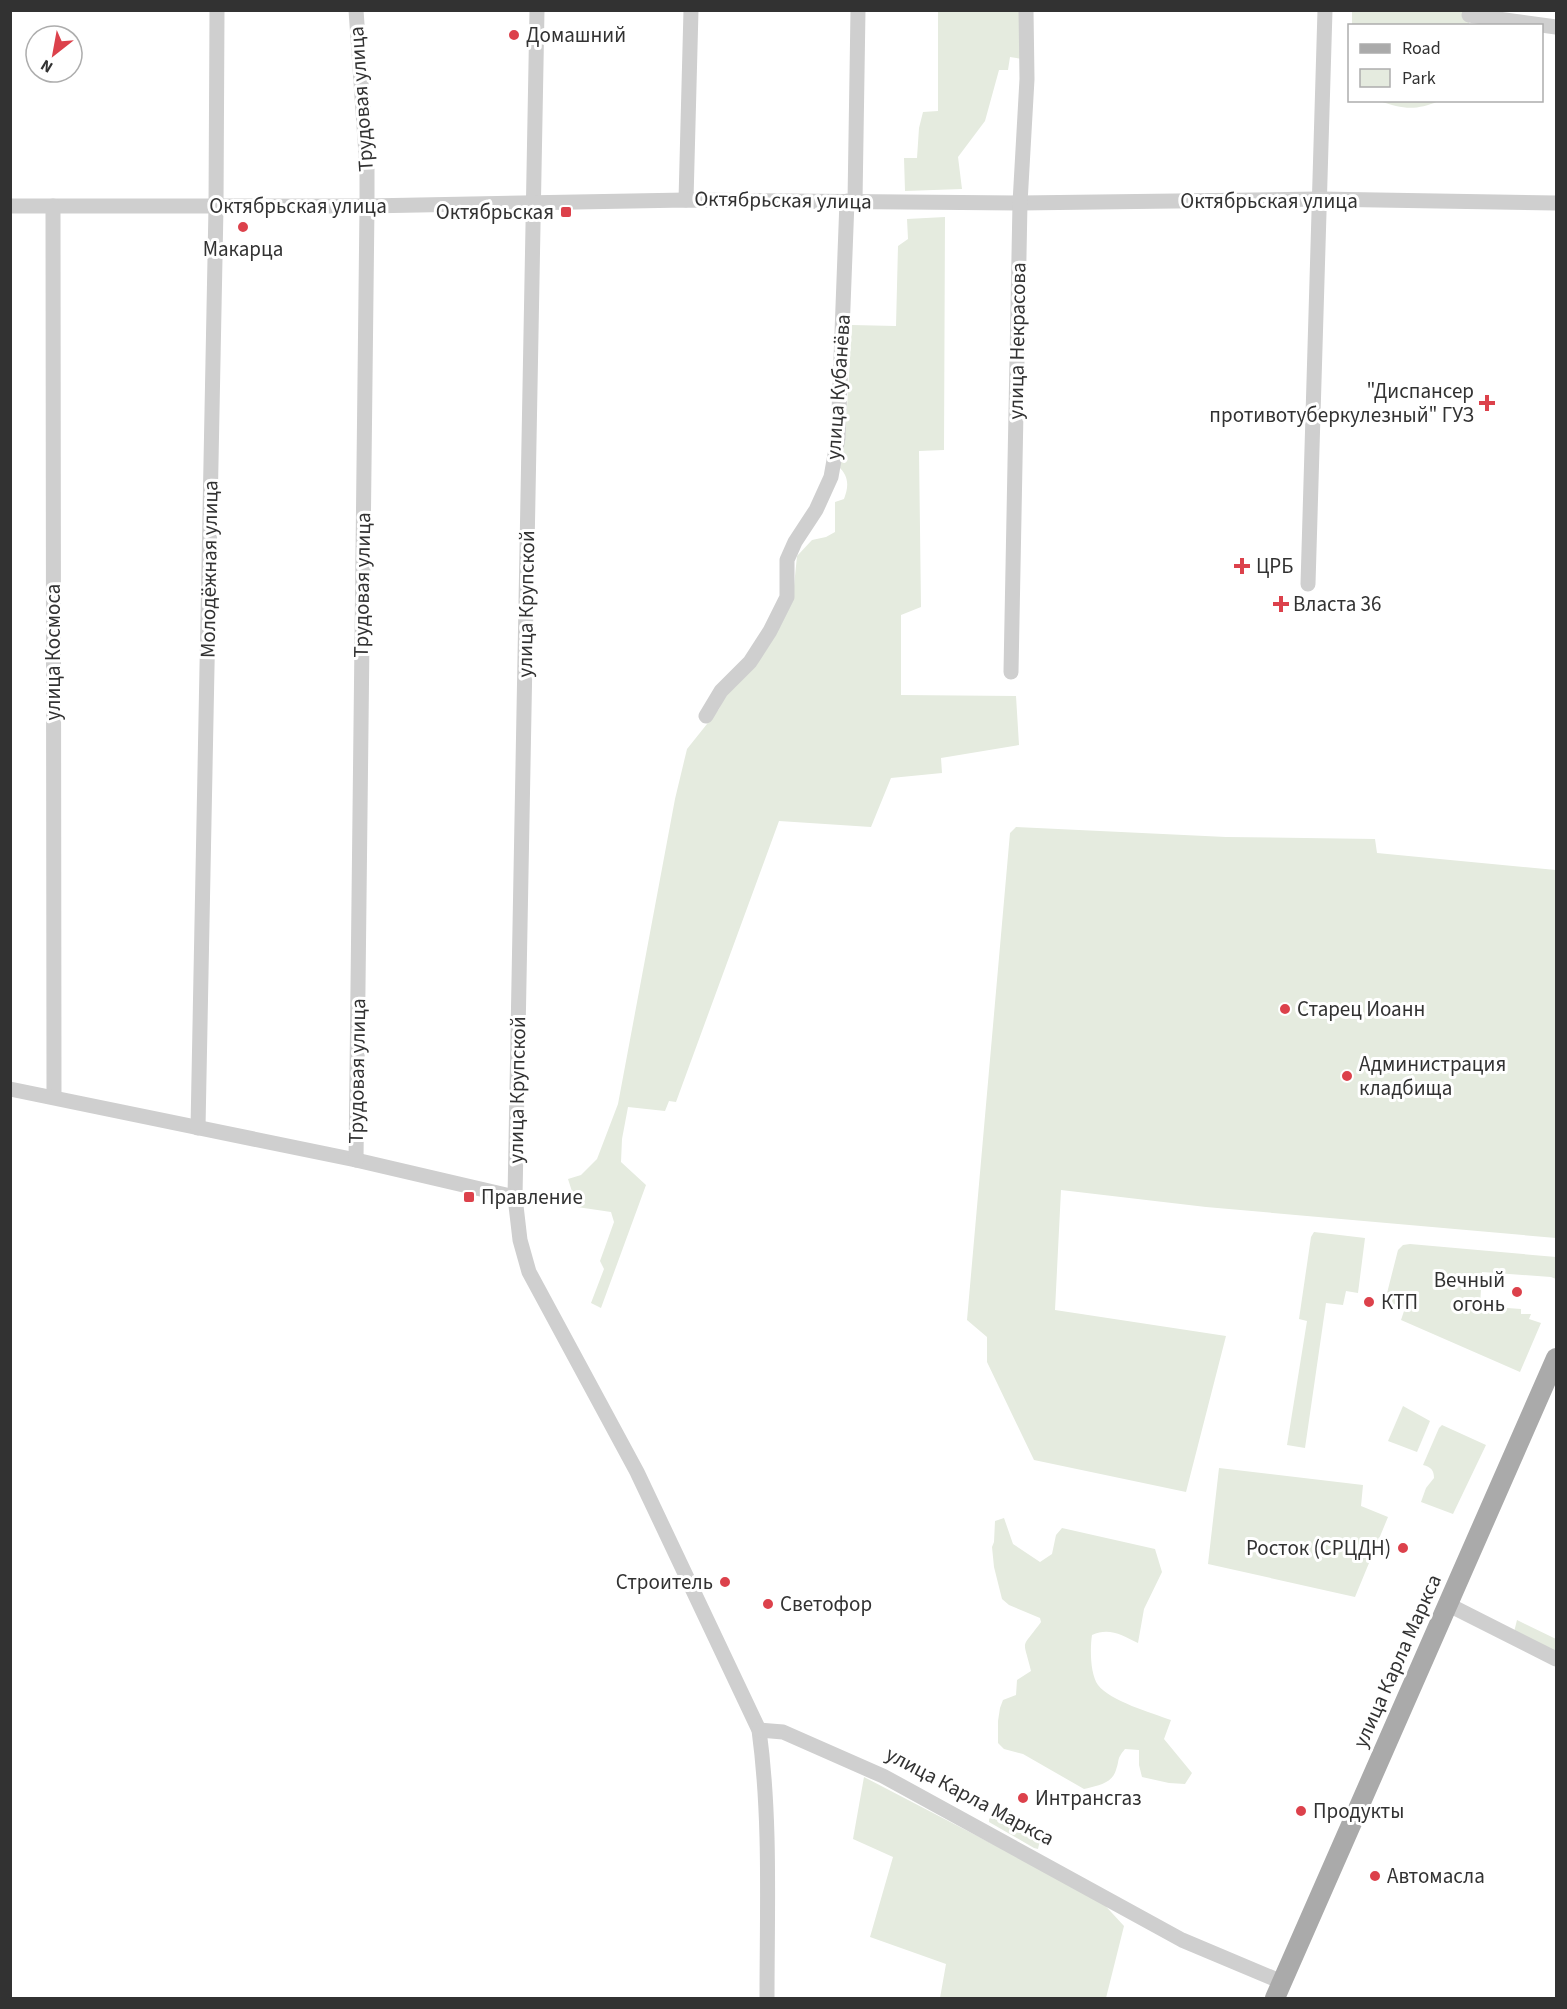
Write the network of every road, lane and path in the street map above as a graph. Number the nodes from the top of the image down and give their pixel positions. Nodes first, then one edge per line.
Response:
1 (217, 10) edge
2 (356, 10) edge
3 (537, 10) edge
4 (691, 10) edge
5 (858, 10) edge
6 (1026, 10) edge
7 (1325, 10) edge
8 (1469, 15) dead end
9 (1535, 24) edge
10 (686, 200) junction
11 (1319, 200) junction
12 (851, 201) junction
13 (533, 203) junction
14 (1020, 203) junction
15 (1557, 203) edge
16 (10, 206) edge
17 (53, 206) junction
18 (367, 206) junction
19 (216, 207) junction
20 (1308, 584) dead end
21 (1011, 672) dead end
22 (706, 716) dead end
23 (10, 1089) edge
24 (54, 1097) junction
25 (198, 1128) junction
26 (356, 1160) junction
27 (514, 1197) junction
28 (1557, 1358) edge
29 (1449, 1605) junction
30 (1557, 1659) edge
31 (759, 1730) junction
32 (1279, 1990) edge
33 (766, 1998) edge

1 - 19 street, Молодёжная улица
2 - 18 street, Трудовая улица
3 - 13 street, улица Крупской
4 - 10 street
5 - 12 street, улица Кубанёва
6 - 14 street, улица Некрасова
7 - 11 street
8 - 9 street
10 - 12 street, Октябрьская улица
10 - 13 street, Октябрьская улица
11 - 14 street, Октябрьская улица
11 - 15 street, Октябрьская улица
11 - 20 street
12 - 14 street, Октябрьская улица
12 - 22 street, улица Кубанёва
13 - 18 street, Октябрьская улица
13 - 27 street, улица Крупской
14 - 21 street, улица Некрасова
16 - 17 street, Октябрьская улица
17 - 19 street, Октябрьская улица
17 - 24 street, улица Космоса
18 - 19 street, Октябрьская улица
18 - 26 street, Трудовая улица
19 - 25 street, Молодёжная улица
23 - 24 street
24 - 25 street
25 - 26 street
26 - 27 street
27 - 31 street, улица Крупской
28 - 29 main road, улица Карла Маркса
29 - 30 street
29 - 32 main road, улица Карла Маркса
31 - 32 street, улица Карла Маркса
31 - 33 street, улица Крупской

